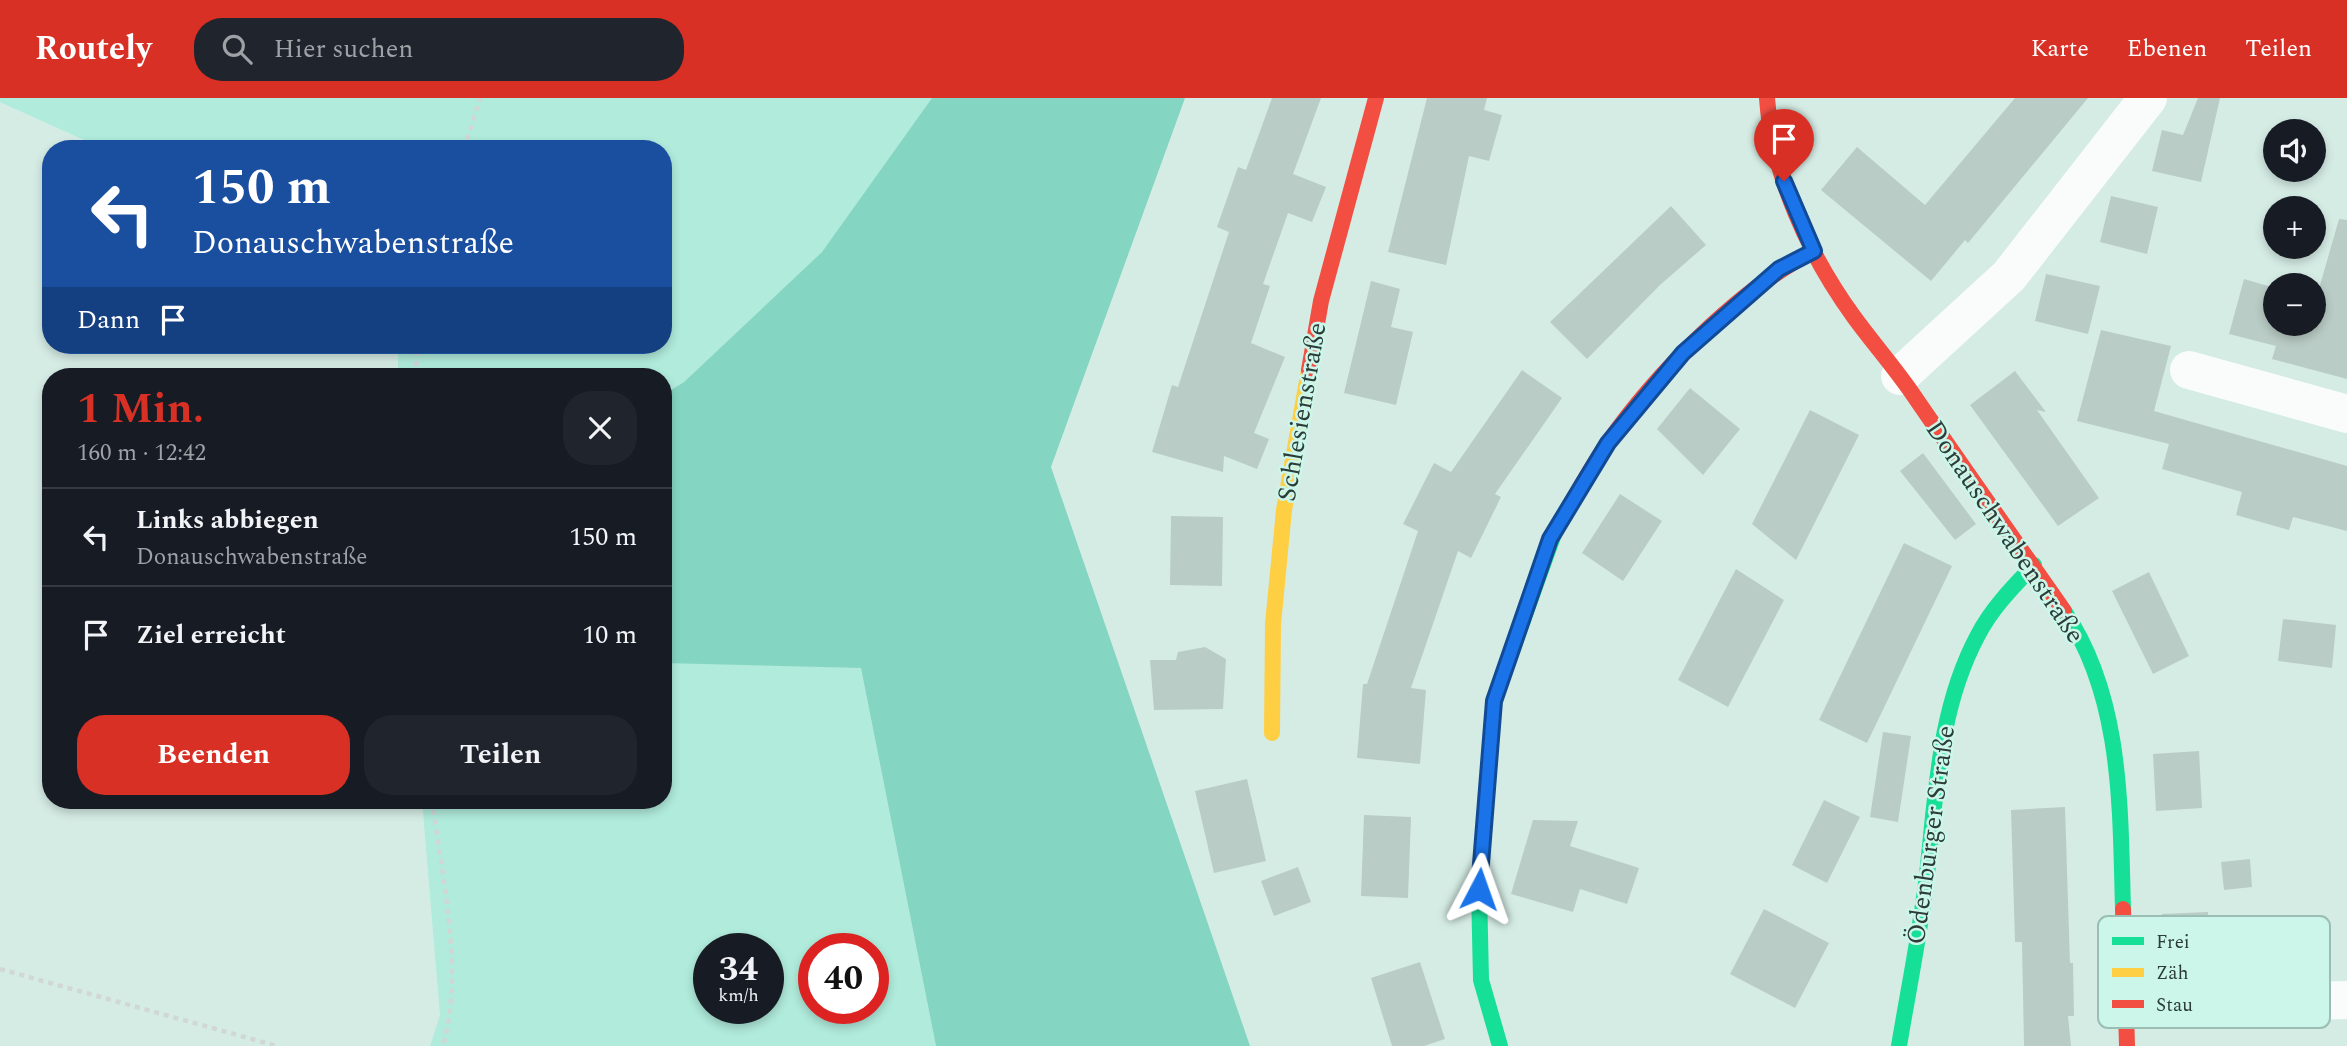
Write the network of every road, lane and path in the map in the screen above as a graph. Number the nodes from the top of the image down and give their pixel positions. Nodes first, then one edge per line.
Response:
1 (480, 98) edge
2 (1376, 98) edge
3 (1767, 98) edge
4 (2148, 98) edge
5 (467, 140) edge
6 (1814, 251) junction
7 (2189, 370) dead end
8 (1900, 376) junction
9 (2347, 414) edge
10 (2034, 565) junction
11 (1272, 733) dead end
12 (433, 809) edge
13 (2123, 916) edge
14 (0, 969) edge
15 (2127, 1028) edge
16 (277, 1046) edge
17 (443, 1046) edge
18 (1500, 1046) edge
19 (1899, 1046) edge
20 (2127, 1046) edge

1 - 5 path
2 - 11 street, Schlesienstraße
3 - 6 street, Donauschwabenstraße
4 - 8 street
6 - 8 street, Donauschwabenstraße
6 - 18 street
7 - 9 street
8 - 10 street, Donauschwabenstraße
10 - 13 street, Donauschwabenstraße
10 - 19 street, Ödenburger Straße
12 - 17 path
14 - 16 path
15 - 20 street, Donauschwabenstraße

